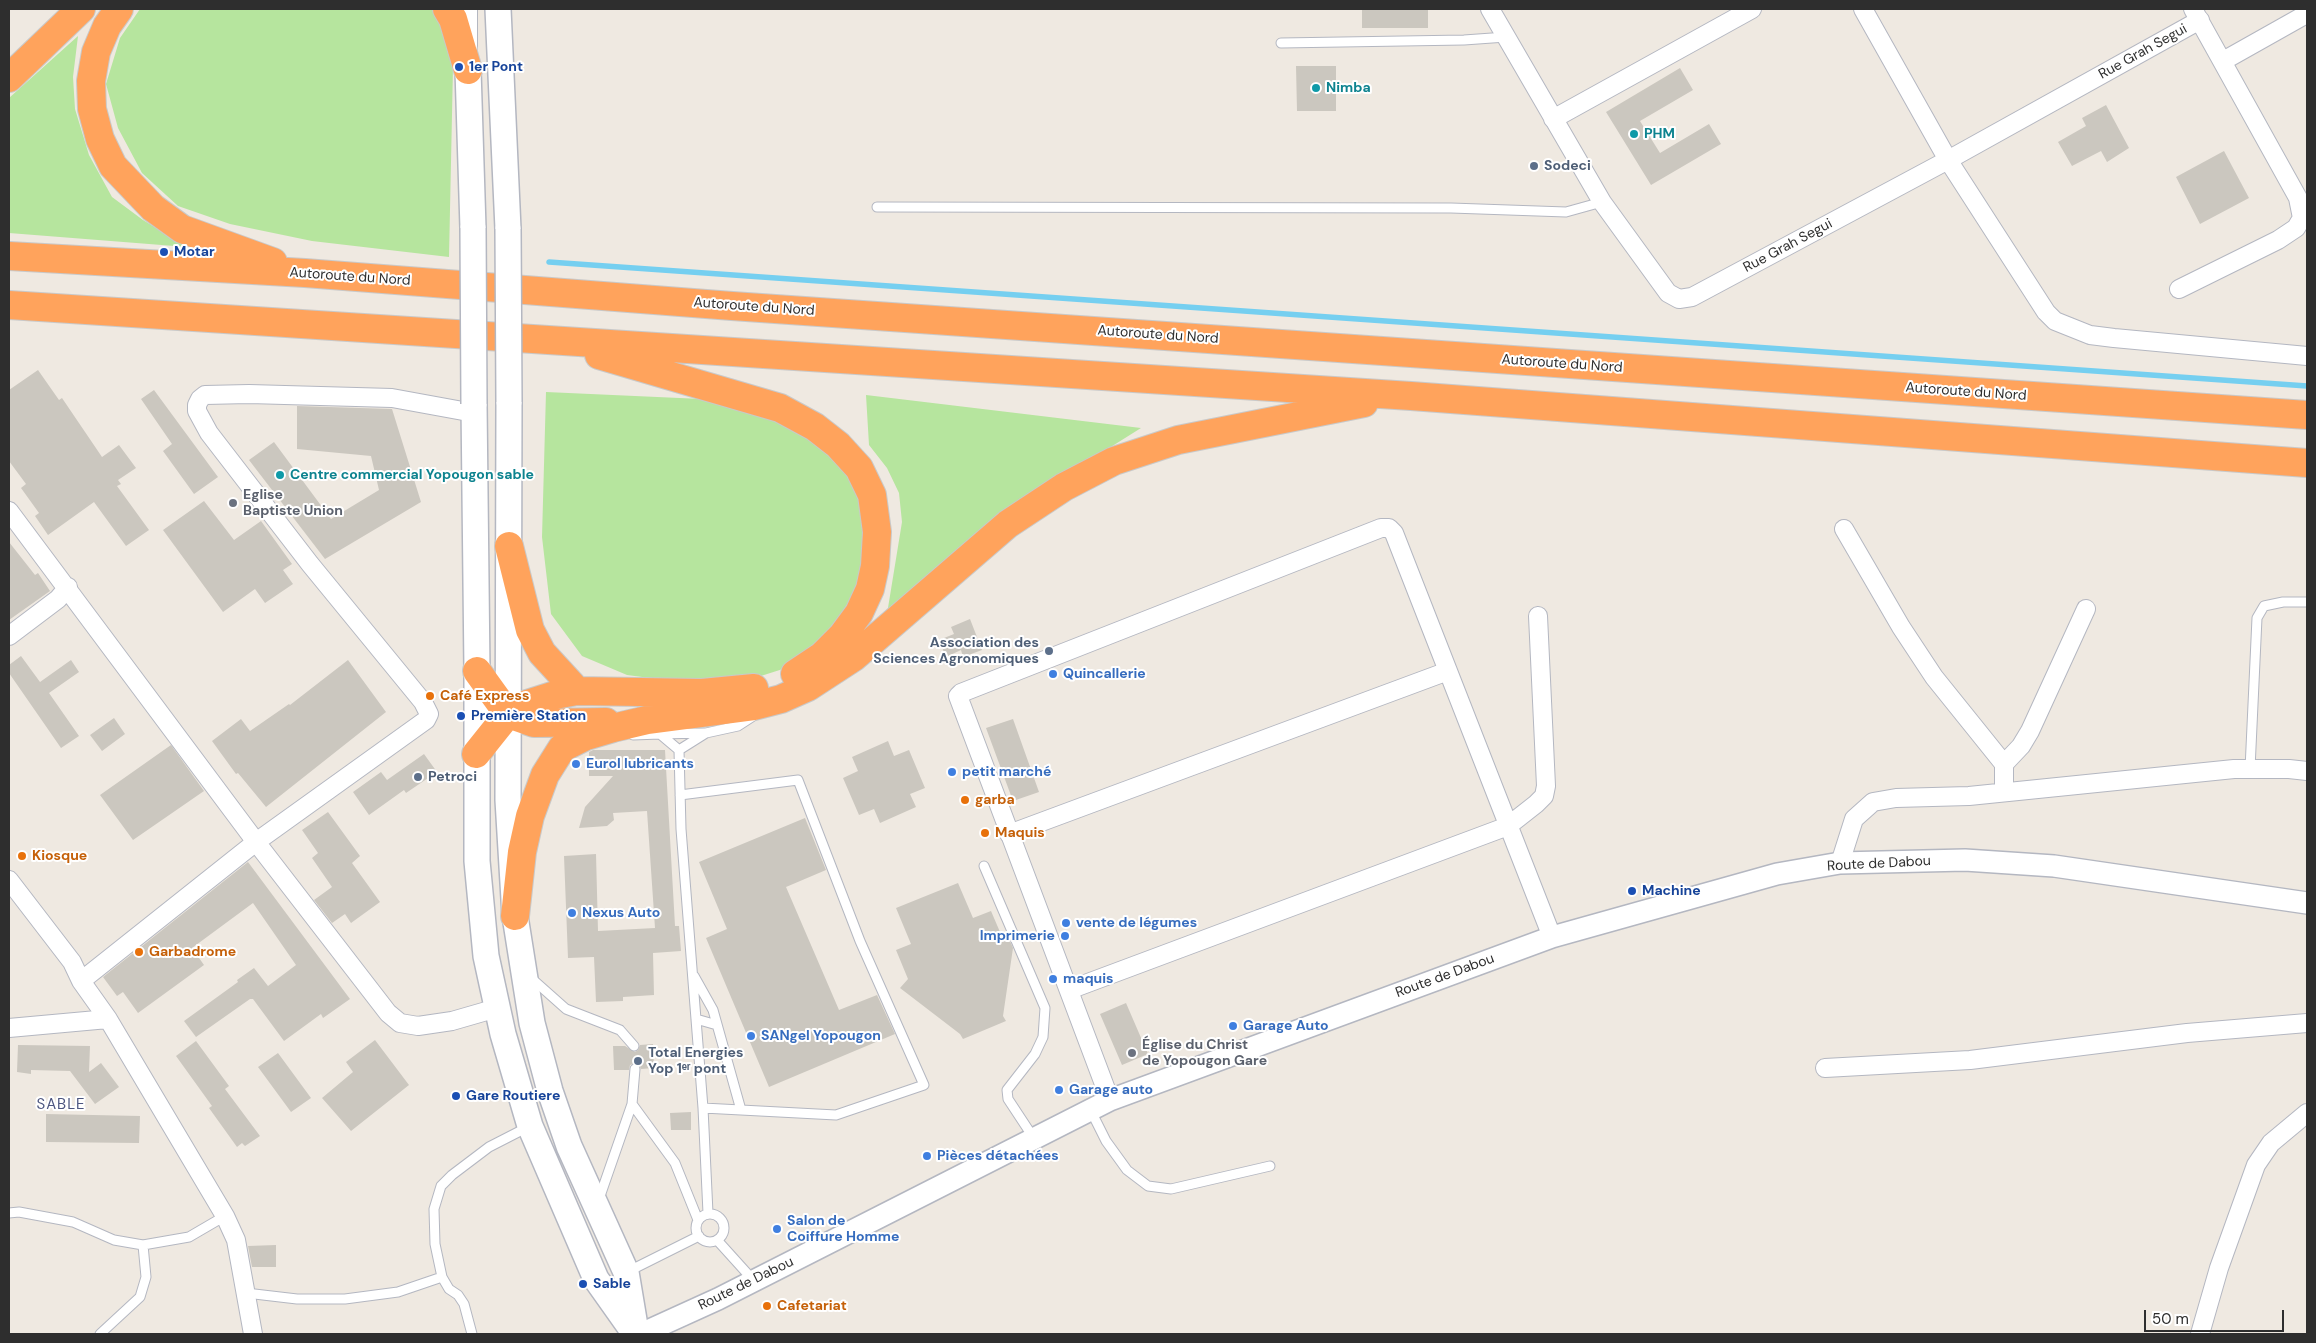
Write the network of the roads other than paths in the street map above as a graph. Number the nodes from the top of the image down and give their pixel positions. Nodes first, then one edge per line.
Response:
1 (81, 9) edge
2 (119, 9) edge
3 (447, 9) edge
4 (468, 9) edge
5 (498, 9) edge
6 (1490, 9) edge
7 (1752, 9) edge
8 (1863, 9) edge
9 (2196, 15) edge
10 (2303, 16) dead end
11 (1506, 37) junction
12 (1281, 43) dead end
13 (2222, 60) junction
14 (468, 70) junction
15 (9, 78) edge
16 (1553, 119) junction
17 (1948, 160) junction
18 (1602, 202) junction
19 (877, 206) dead end
20 (9, 256) edge
21 (305, 273) junction
22 (2179, 290) dead end
23 (9, 305) edge
24 (554, 342) junction
25 (2307, 356) edge
26 (1411, 396) junction
27 (474, 408) junction
28 (2307, 415) edge
29 (2307, 463) edge
30 (9, 510) edge
31 (1844, 529) dead end
32 (509, 546) junction
33 (68, 587) junction
34 (2307, 602) edge
35 (2086, 609) dead end
36 (1538, 616) dead end
37 (9, 636) edge
38 (477, 671) junction
39 (1448, 671) junction
40 (577, 691) junction
41 (781, 699) junction
42 (508, 714) junction
43 (654, 727) junction
44 (706, 733) junction
45 (679, 750) junction
46 (476, 754) junction
47 (2004, 764) junction
48 (2250, 769) junction
49 (2307, 771) edge
50 (2004, 792) junction
51 (680, 795) junction
52 (1508, 826) junction
53 (1009, 834) junction
54 (256, 842) junction
55 (1840, 863) junction
56 (984, 866) dead end
57 (9, 880) edge
58 (2307, 903) edge
59 (515, 916) junction
60 (1552, 937) junction
61 (523, 971) junction
62 (692, 972) junction
63 (81, 981) junction
64 (1069, 990) junction
65 (497, 1008) junction
66 (108, 1019) junction
67 (696, 1019) junction
68 (2307, 1023) edge
69 (717, 1025) junction
70 (9, 1028) edge
71 (634, 1046) dead end
72 (1825, 1068) dead end
73 (635, 1069) dead end
74 (1110, 1100) junction
75 (632, 1104) junction
76 (703, 1108) junction
77 (741, 1110) junction
78 (1091, 1110) junction
79 (2307, 1113) edge
80 (530, 1126) junction
81 (1035, 1140) junction
82 (1270, 1166) dead end
83 (595, 1208) junction
84 (9, 1213) edge
85 (708, 1214) junction
86 (225, 1216) junction
87 (698, 1220) junction
88 (699, 1236) junction
89 (717, 1240) junction
90 (143, 1245) junction
91 (626, 1272) junction
92 (442, 1278) junction
93 (754, 1280) junction
94 (246, 1293) junction
95 (100, 1334) edge
96 (253, 1334) edge
97 (472, 1334) edge
98 (636, 1334) edge
99 (642, 1334) edge
100 (2200, 1334) edge

1 - 15 highway
2 - 21 highway
3 - 14 highway
4 - 14 street
5 - 32 main road, bridge
6 - 11 street, Rue Grah Segui
7 - 16 street
8 - 17 street
9 - 13 street
9 - 17 street, Rue Grah Segui
10 - 13 street
11 - 12 lane
11 - 16 street, Rue Grah Segui
13 - 22 street
14 - 27 main road, bridge
16 - 18 street, Rue Grah Segui
17 - 18 street, Rue Grah Segui
17 - 25 street
18 - 19 lane
20 - 21 highway, Autoroute du Nord
21 - 28 highway, Autoroute du Nord
23 - 24 highway
24 - 26 highway
24 - 40 highway
26 - 29 highway
26 - 41 highway
27 - 38 main road
27 - 54 street
30 - 33 street
31 - 47 street
32 - 40 highway
32 - 42 main road
33 - 37 street
33 - 54 street
34 - 48 lane
35 - 47 street
36 - 52 street
38 - 42 highway
38 - 46 main road
39 - 52 street
39 - 53 street
39 - 53 street
40 - 42 highway
41 - 43 highway
41 - 44 lane
42 - 43 highway
42 - 46 highway
42 - 59 main road
43 - 44 lane
43 - 45 lane
43 - 59 highway
44 - 45 lane
45 - 51 lane
46 - 65 main road
47 - 50 street
48 - 49 street
48 - 50 street
50 - 55 street
51 - 62 lane
51 - 77 lane
52 - 60 street
52 - 64 street
53 - 64 street
54 - 63 street
54 - 65 street
55 - 58 street, Route de Dabou
55 - 60 street, Route de Dabou
56 - 81 lane
57 - 63 street
59 - 61 main road
60 - 74 street, Route de Dabou
61 - 71 lane
61 - 83 main road
62 - 67 lane
62 - 69 lane
63 - 66 street
64 - 74 street
65 - 80 main road
66 - 70 street
66 - 86 street
67 - 69 lane
67 - 76 lane
68 - 72 street
69 - 77 lane
73 - 75 lane
74 - 78 street, Route de Dabou
75 - 83 lane
75 - 87 lane
76 - 77 lane
76 - 85 lane
78 - 81 street, Route de Dabou
78 - 82 lane
79 - 100 street
80 - 92 lane
80 - 98 main road
81 - 93 street, Route de Dabou
83 - 91 main road
84 - 90 lane
85 - 87 lane
85 - 89 lane
86 - 90 lane
86 - 94 street
87 - 88 lane
88 - 89 lane
88 - 91 lane
89 - 93 lane
90 - 95 lane
91 - 98 main road
92 - 94 lane
92 - 97 lane
93 - 99 street, Route de Dabou
94 - 96 street

